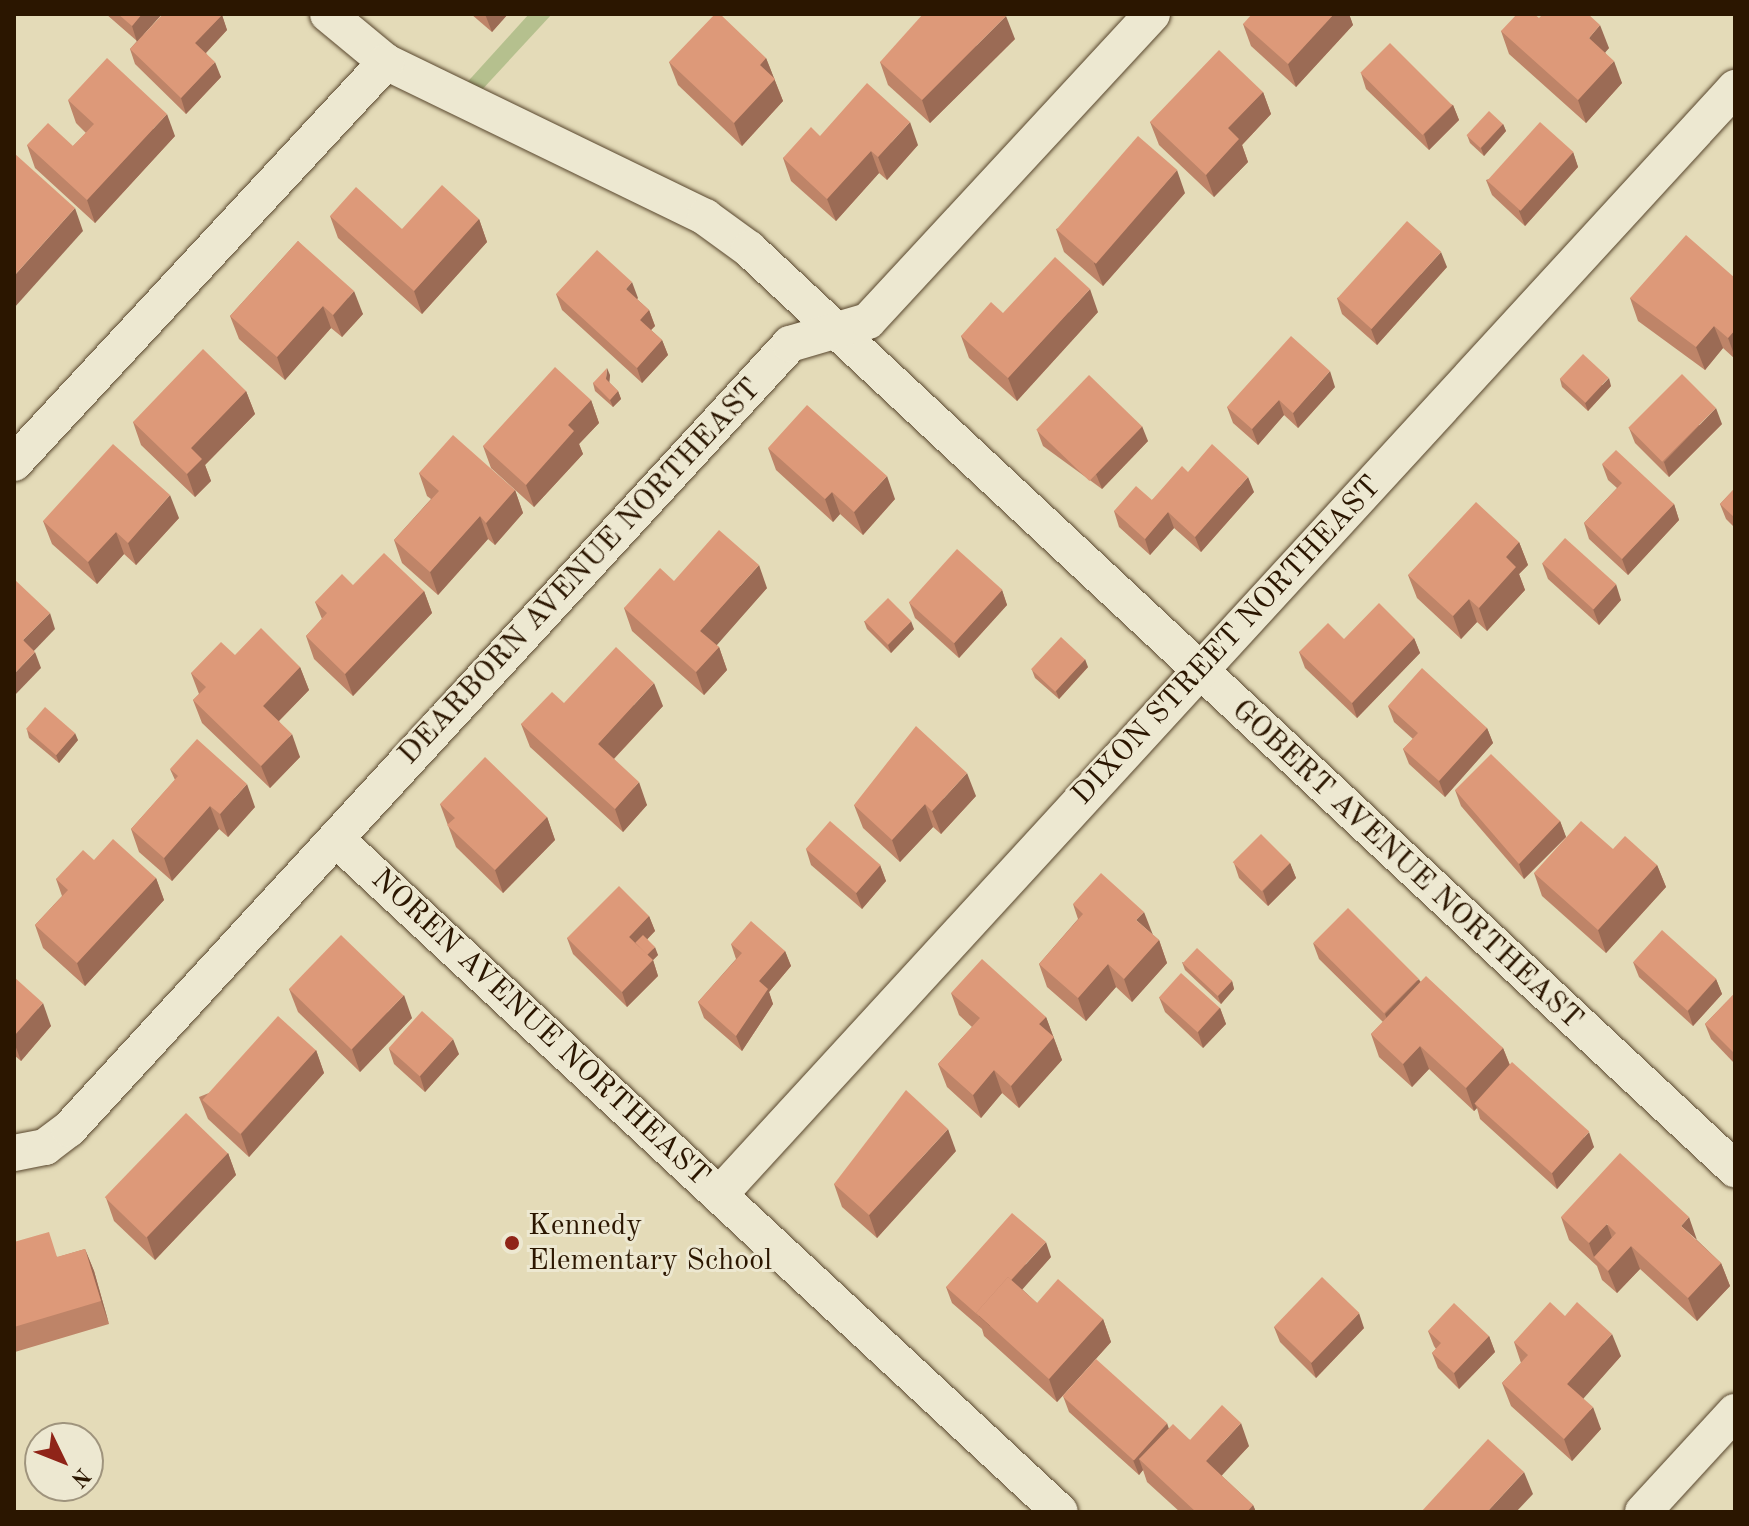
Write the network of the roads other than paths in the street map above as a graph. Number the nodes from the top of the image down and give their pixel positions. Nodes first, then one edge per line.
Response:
1 (328, 14) edge
2 (1152, 14) edge
3 (386, 62) junction
4 (1735, 88) edge
5 (835, 331) junction
6 (14, 463) edge
7 (1199, 672) junction
8 (336, 839) junction
9 (19, 1154) edge
10 (1735, 1169) edge
11 (719, 1195) junction
12 (1735, 1412) edge
13 (1060, 1512) edge
14 (1643, 1512) edge

1 - 3 street, GOBERT AVENUE NORTHEAST
2 - 5 street, DEARBORN AVENUE NORTHEAST
3 - 5 street, GOBERT AVENUE NORTHEAST
3 - 6 street
4 - 7 street, DIXON STREET NORTHEAST
5 - 7 street, GOBERT AVENUE NORTHEAST
5 - 8 street, DEARBORN AVENUE NORTHEAST
7 - 10 street, GOBERT AVENUE NORTHEAST
7 - 11 street, DIXON STREET NORTHEAST
8 - 9 street, DEARBORN AVENUE NORTHEAST
8 - 11 street, NOREN AVENUE NORTHEAST
11 - 13 street, NOREN AVENUE NORTHEAST
12 - 14 street

